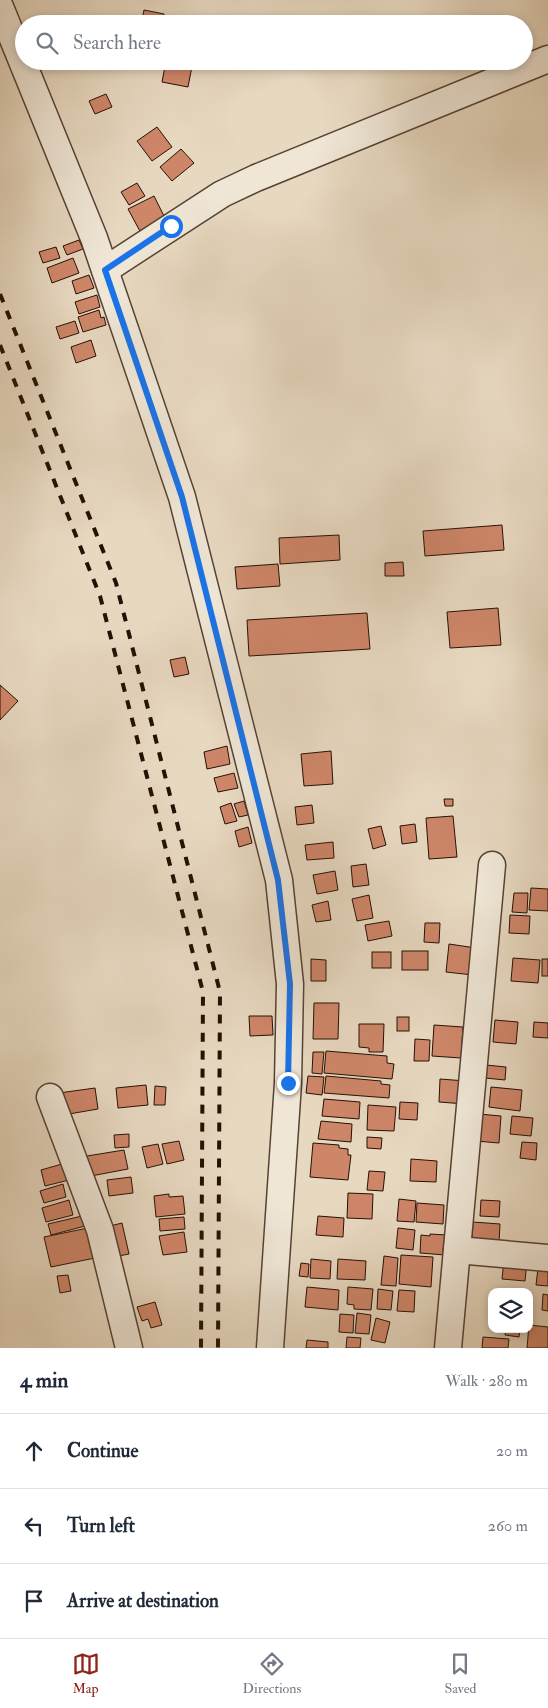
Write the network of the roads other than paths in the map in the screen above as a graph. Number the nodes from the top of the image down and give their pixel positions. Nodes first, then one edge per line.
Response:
1 (0, 7) edge
2 (15, 44) edge
3 (548, 60) edge
4 (533, 66) edge
5 (26, 70) edge
6 (523, 70) edge
7 (105, 270) junction
8 (492, 865) dead end
9 (50, 1097) dead end
10 (457, 1250) junction
11 (548, 1258) edge
12 (130, 1348) edge
13 (270, 1348) edge
14 (448, 1348) edge

1 - 2 street
3 - 4 street
5 - 7 street
6 - 7 street
7 - 13 street
8 - 10 street
9 - 12 street
10 - 11 street
10 - 14 street

